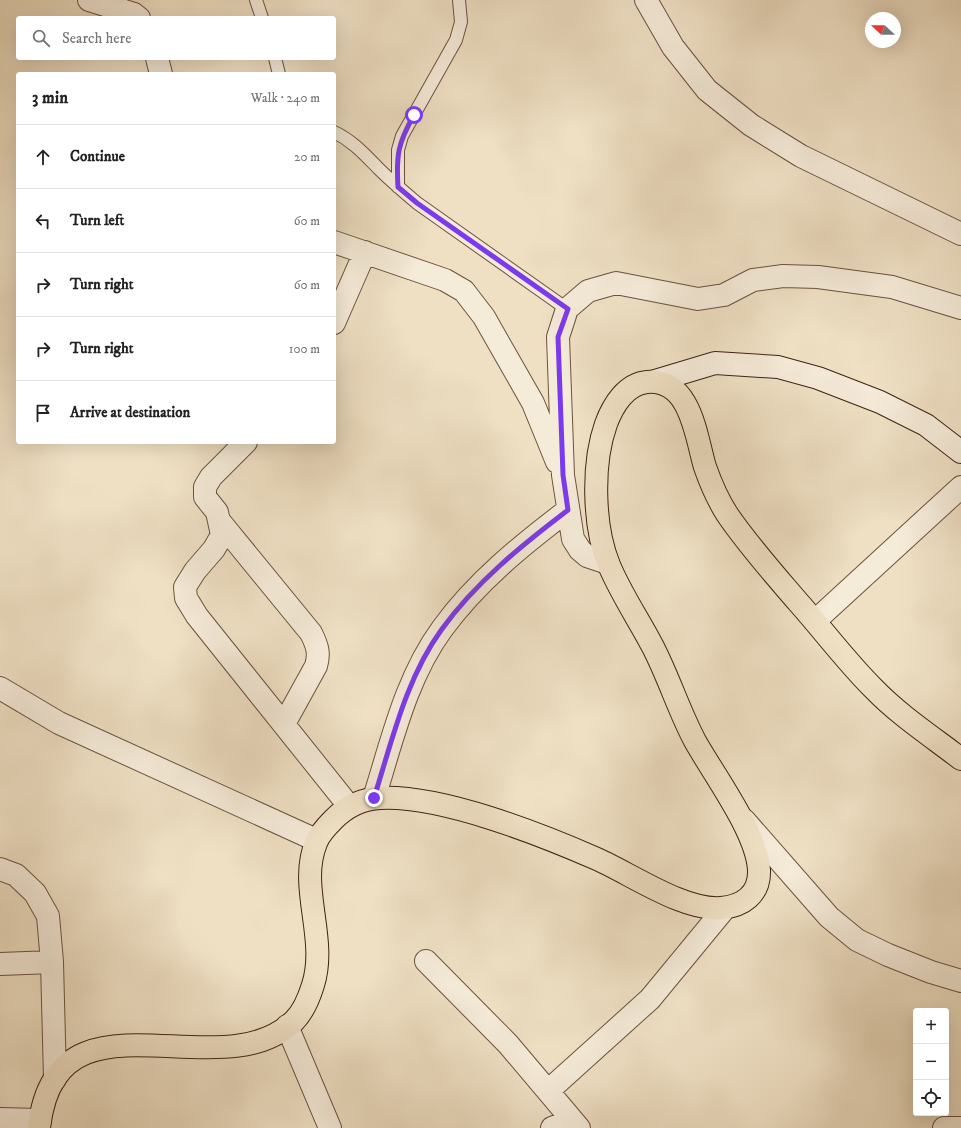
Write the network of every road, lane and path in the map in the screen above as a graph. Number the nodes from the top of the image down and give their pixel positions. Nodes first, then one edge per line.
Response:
1 (89, 0) edge
2 (256, 0) edge
3 (459, 0) edge
4 (646, 0) edge
5 (136, 16) edge
6 (261, 16) edge
7 (158, 60) edge
8 (275, 60) edge
9 (160, 72) edge
10 (278, 72) edge
11 (336, 133) edge
12 (398, 187) junction
13 (961, 234) edge
14 (336, 243) edge
15 (365, 252) junction
16 (961, 308) edge
17 (568, 309) junction
18 (336, 318) edge
19 (654, 381) junction
20 (244, 444) edge
21 (961, 452) edge
22 (563, 475) junction
23 (961, 487) edge
24 (568, 510) junction
25 (220, 523) junction
26 (608, 563) junction
27 (815, 621) junction
28 (0, 688) edge
29 (284, 724) junction
30 (961, 759) edge
31 (374, 798) junction
32 (349, 806) junction
33 (738, 813) junction
34 (316, 840) junction
35 (0, 869) edge
36 (725, 908) junction
37 (426, 961) dead end
38 (52, 962) junction
39 (0, 964) edge
40 (961, 981) edge
41 (287, 1026) junction
42 (55, 1079) junction
43 (548, 1091) junction
44 (0, 1120) edge
45 (40, 1124) edge
46 (575, 1124) edge
47 (330, 1128) edge
48 (552, 1128) edge
49 (944, 1128) edge
50 (961, 1128) edge

1 - 5 street
2 - 6 lane
3 - 12 lane
4 - 13 street
7 - 9 street
8 - 10 lane
11 - 12 lane
12 - 17 lane
14 - 15 street
15 - 18 street
15 - 22 street
16 - 17 street
17 - 22 street
19 - 21 street
19 - 26 highway
19 - 27 highway
20 - 25 street
22 - 24 street
23 - 27 street
24 - 26 street
24 - 31 street
25 - 29 street
25 - 29 street
26 - 33 highway
27 - 30 highway
28 - 34 street
29 - 32 street
31 - 32 highway
31 - 36 highway
32 - 34 highway
33 - 36 highway
33 - 40 street
34 - 41 highway
35 - 38 street
36 - 43 street
37 - 43 street
38 - 39 street
38 - 42 street
41 - 42 highway
41 - 47 street
42 - 45 highway
43 - 46 street
44 - 45 street
46 - 48 street
49 - 50 street

